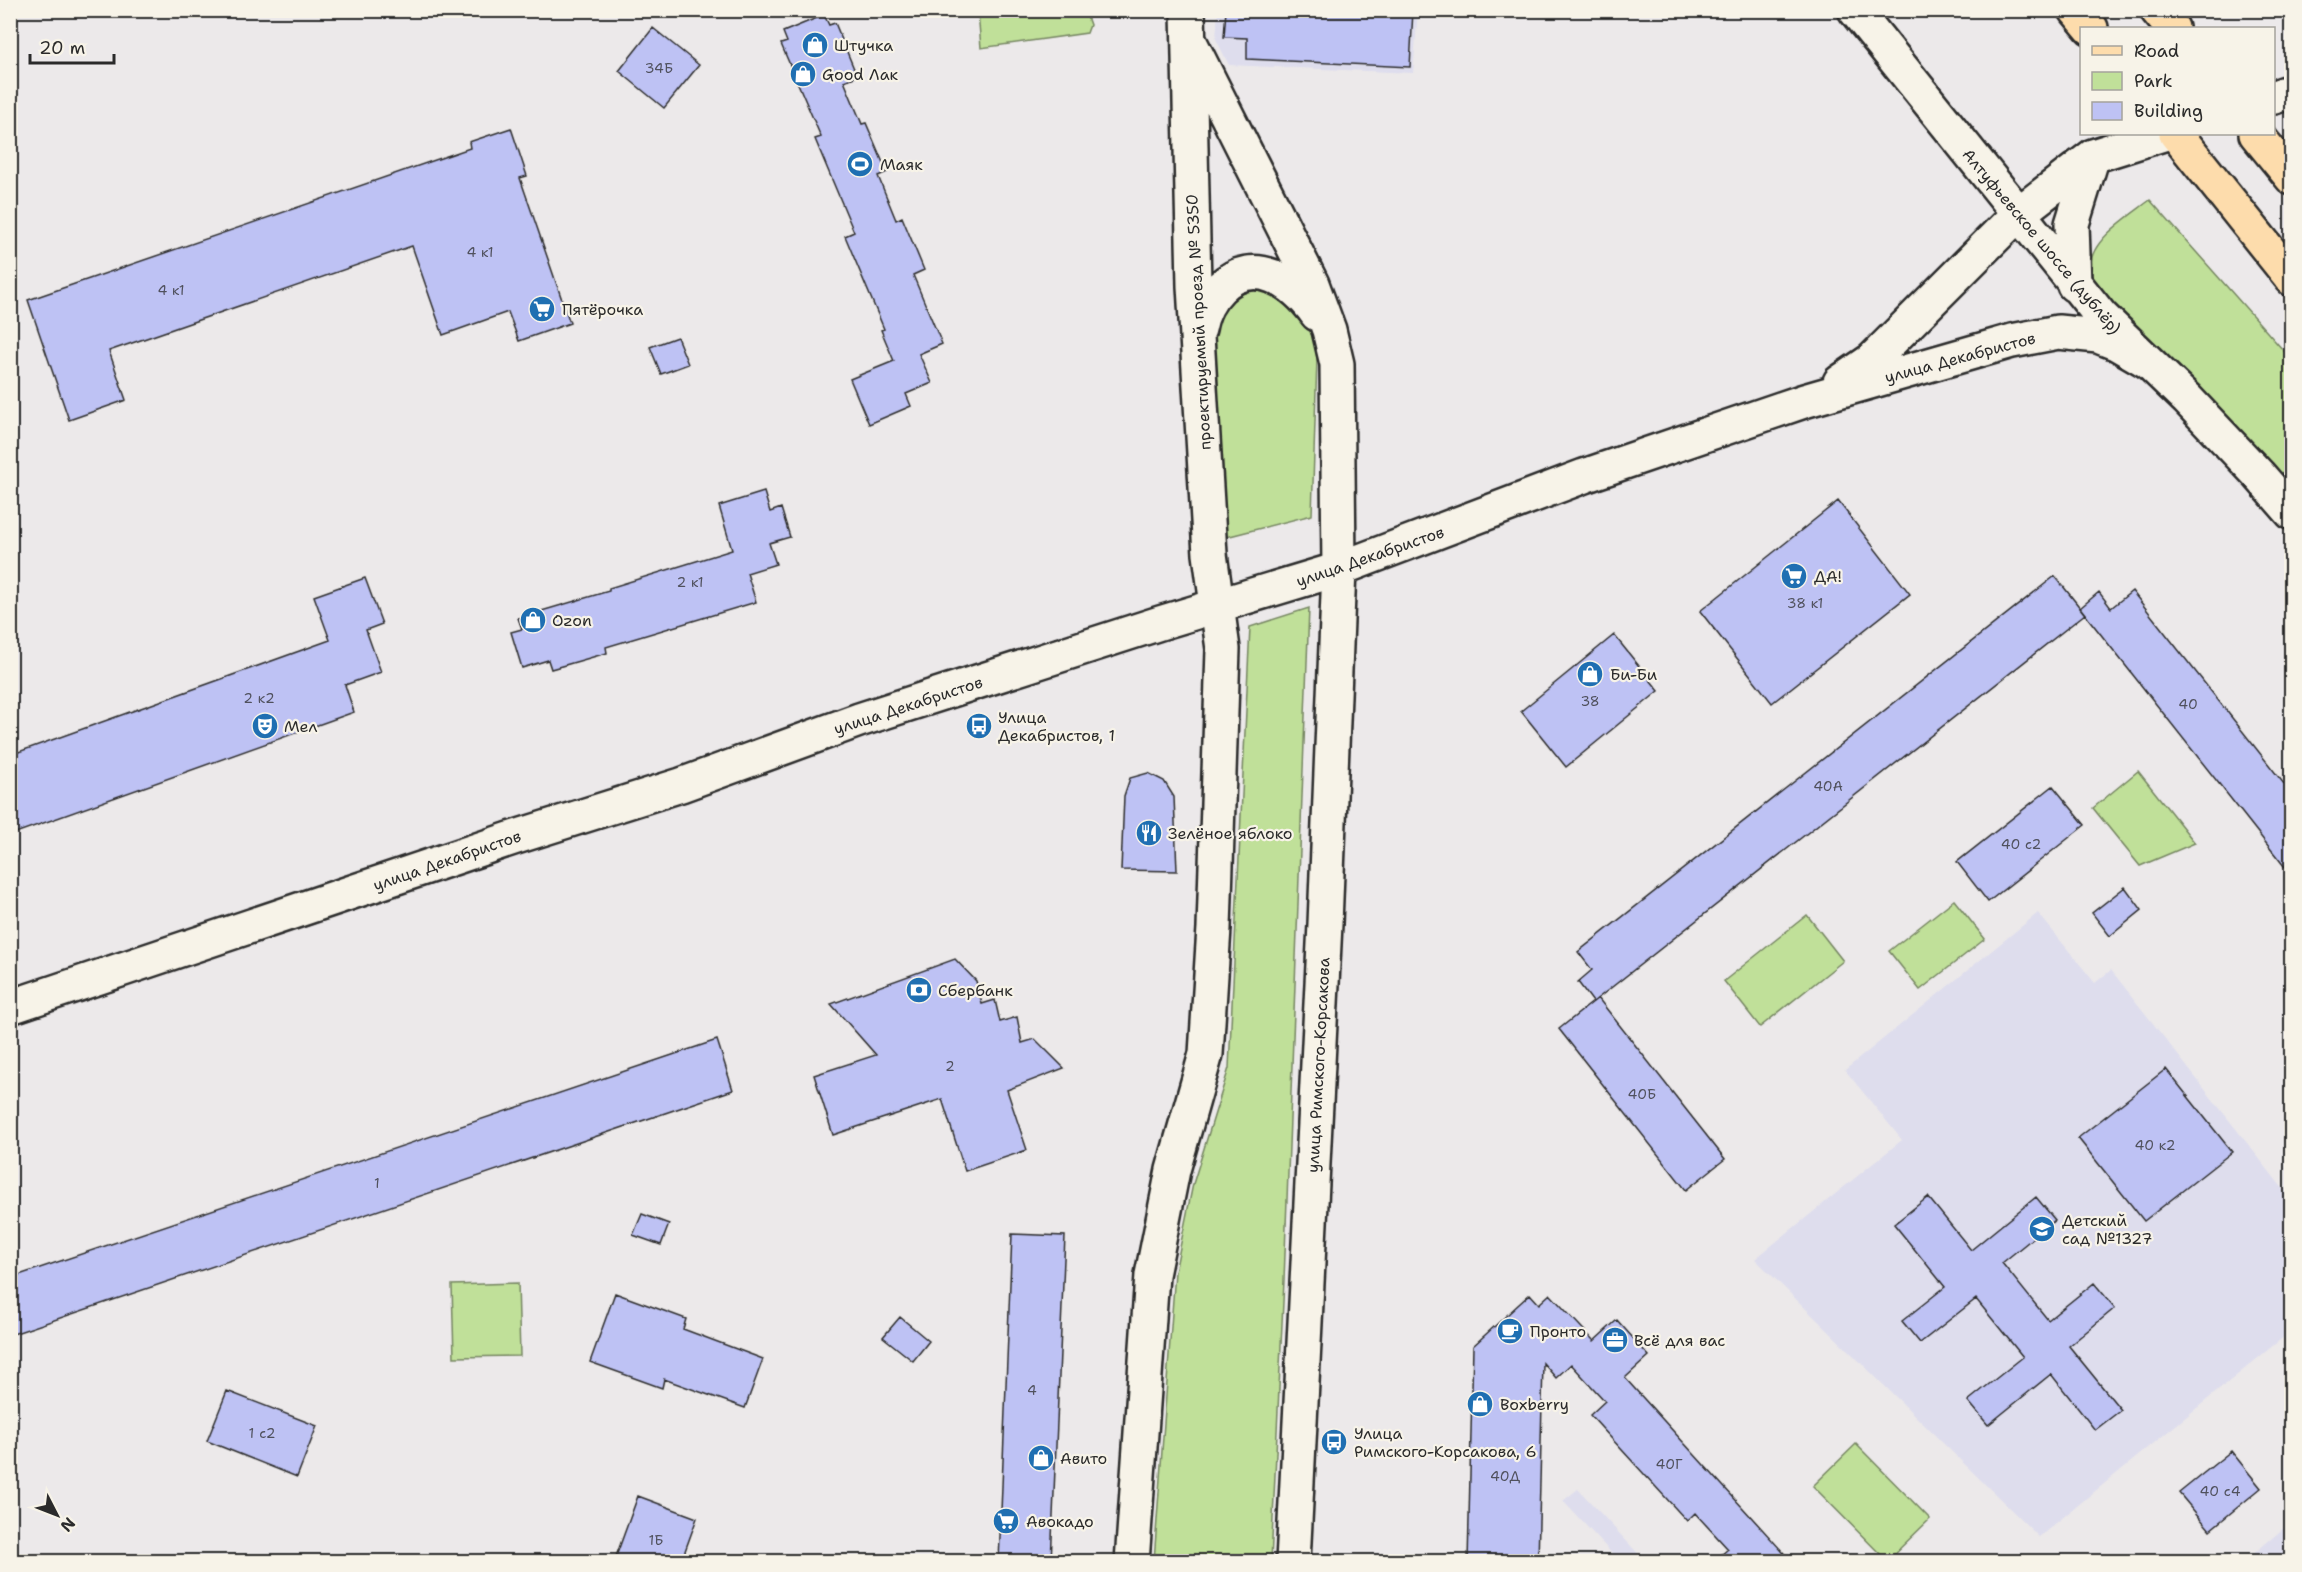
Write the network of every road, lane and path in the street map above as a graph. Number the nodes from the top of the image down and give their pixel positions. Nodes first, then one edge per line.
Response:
1 (1855, 10) edge
2 (2076, 10) edge
3 (2157, 10) edge
4 (1188, 24) edge
5 (2090, 27) edge
6 (2171, 27) edge
7 (2292, 91) edge
8 (2275, 97) edge
9 (2160, 135) edge
10 (2177, 135) edge
11 (2257, 135) edge
12 (2093, 156) junction
13 (2292, 178) edge
14 (2018, 214) junction
15 (2283, 268) edge
16 (2074, 285) junction
17 (2292, 299) edge
18 (1329, 330) junction
19 (1197, 340) junction
20 (2147, 362) junction
21 (1804, 401) junction
22 (2292, 513) edge
23 (1339, 569) junction
24 (1217, 605) junction
25 (10, 1007) edge
26 (1132, 1562) edge
27 (1293, 1562) edge

1 - 14 main road, Алтуфьевское шоссе (дублёр)
2 - 5 main road
3 - 6 main road
4 - 18 main road, проектируемый проезд № 5350
4 - 19 main road, проектируемый проезд № 5350
7 - 8 main road
9 - 12 main road
10 - 15 main road
11 - 13 main road
12 - 14 main road, улица Декабристов
12 - 16 main road
14 - 16 main road, Алтуфьевское шоссе (дублёр)
14 - 21 main road, улица Декабристов
15 - 17 main road
16 - 20 main road, Алтуфьевское шоссе (дублёр)
18 - 19 main road
18 - 23 main road, проектируемый проезд № 5350
19 - 24 main road, проектируемый проезд № 5350
20 - 21 main road, улица Декабристов
20 - 22 main road, Алтуфьевское шоссе (дублёр)
21 - 23 main road, улица Декабристов
23 - 24 main road, улица Декабристов
23 - 27 main road, улица Римского-Корсакова
24 - 25 main road, улица Декабристов
24 - 26 main road

